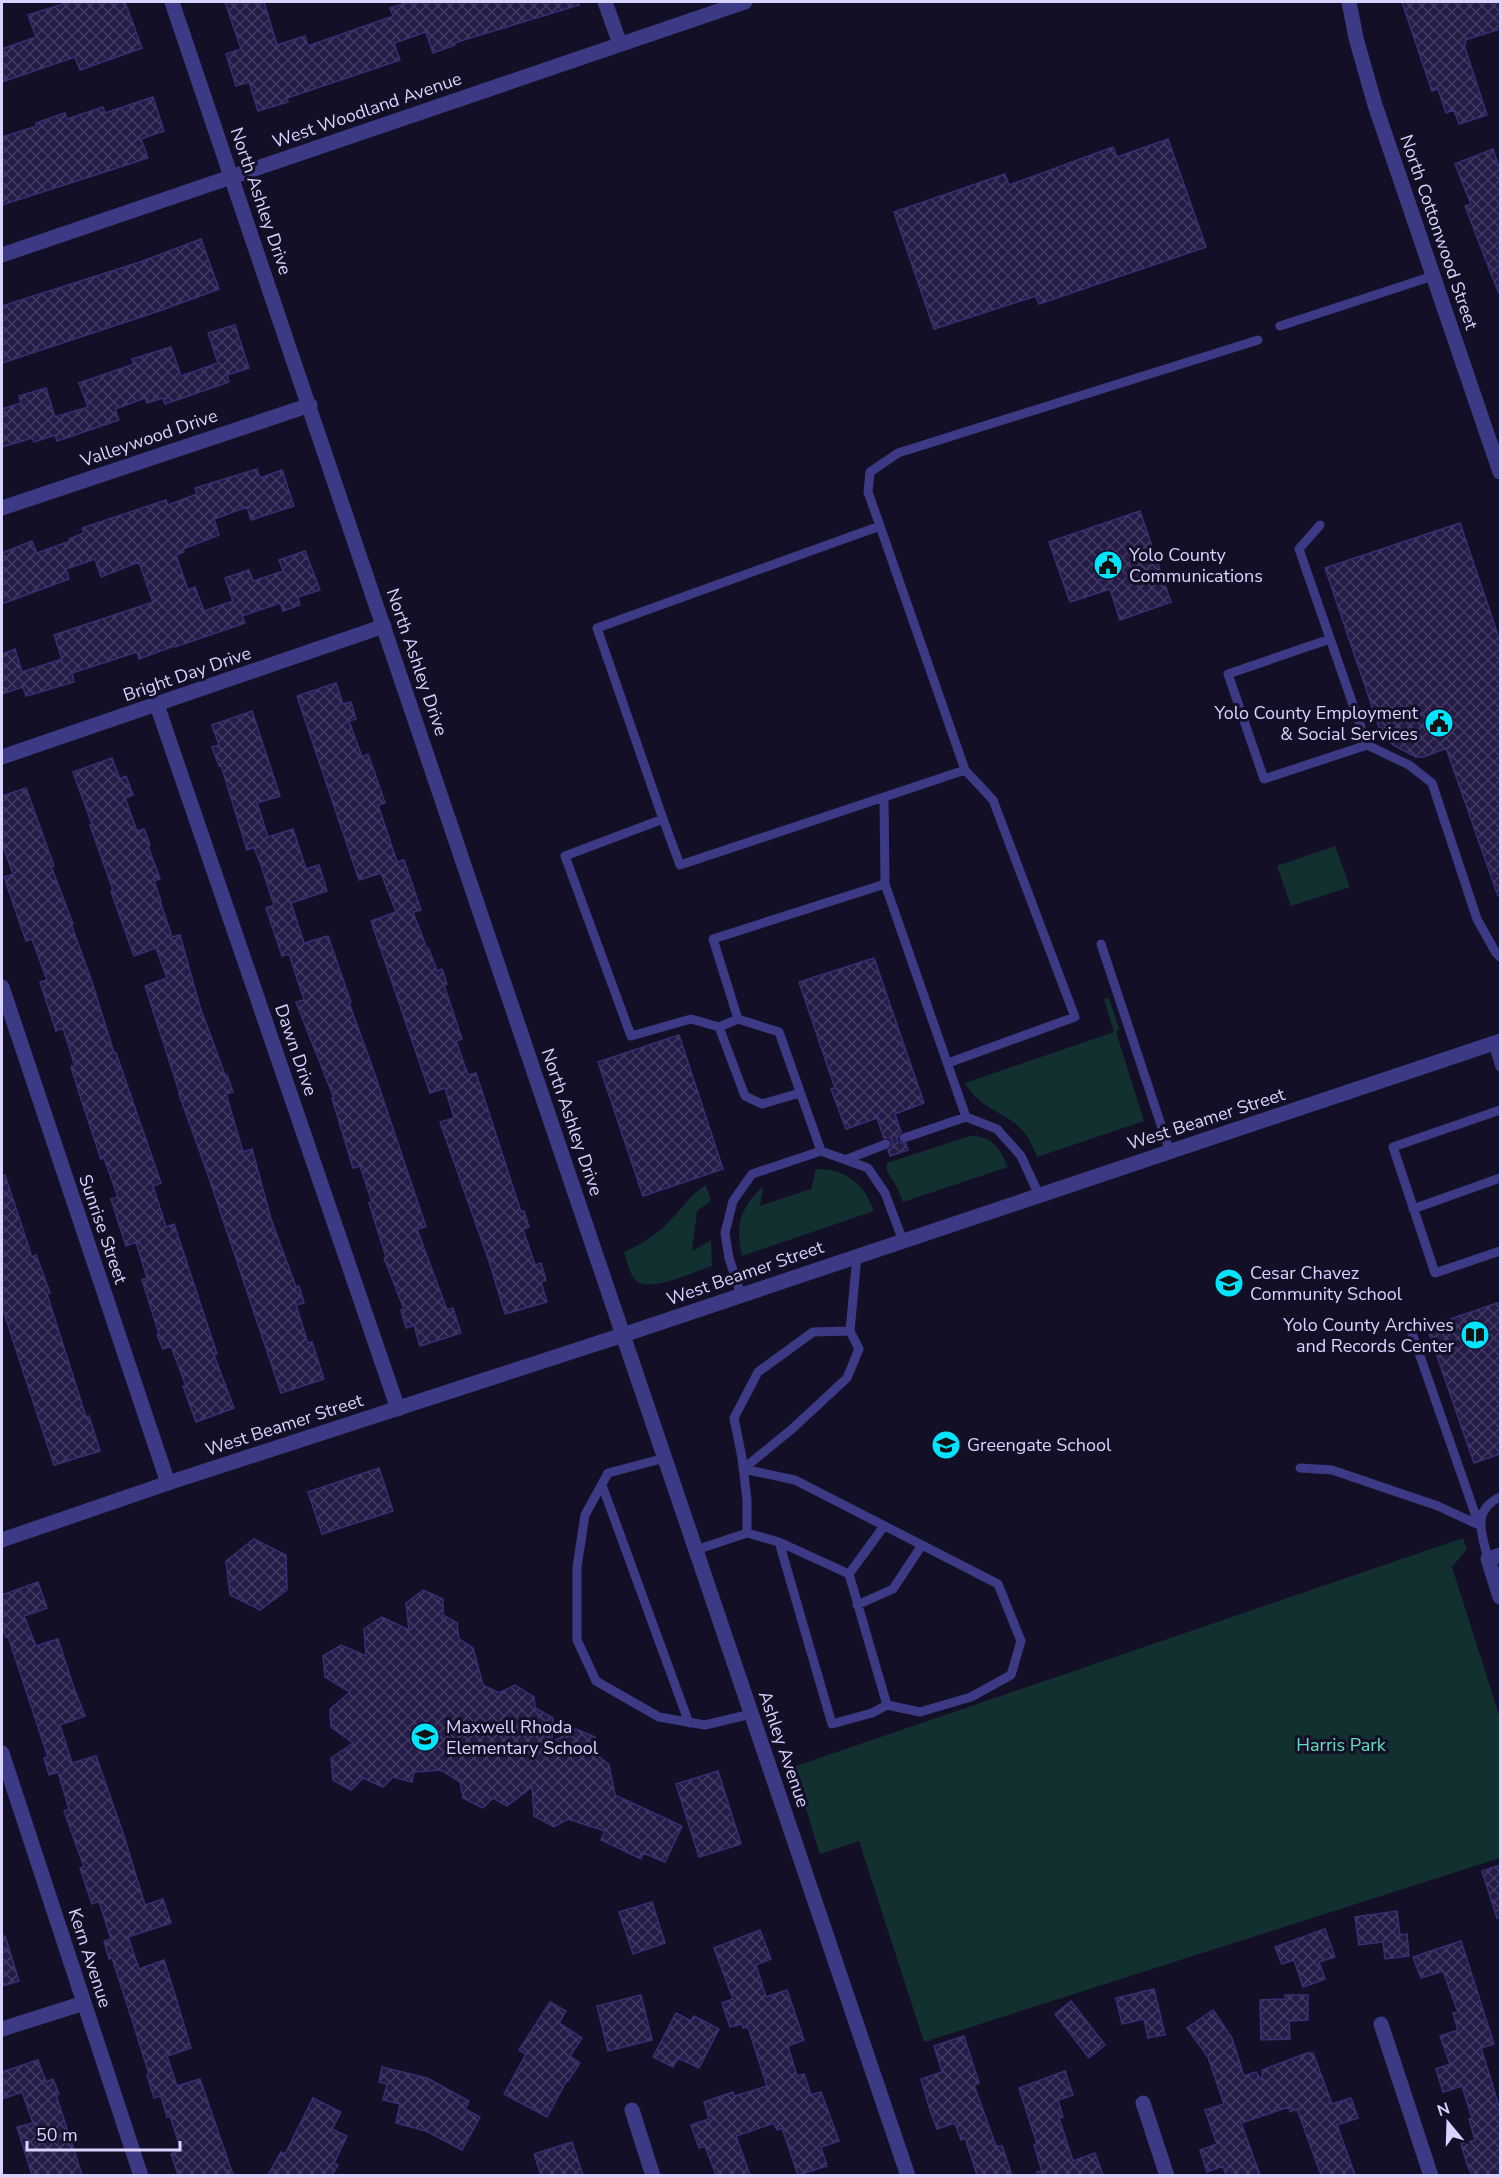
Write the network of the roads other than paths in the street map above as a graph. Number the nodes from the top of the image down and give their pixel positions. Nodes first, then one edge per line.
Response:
1 (172, 2) edge
2 (605, 2) edge
3 (745, 2) edge
4 (1348, 2) edge
5 (620, 44) junction
6 (233, 177) junction
7 (2, 255) edge
8 (1433, 276) junction
9 (1280, 326) dead end
10 (1258, 340) dead end
11 (310, 405) junction
12 (1500, 472) edge
13 (2, 508) edge
14 (1320, 525) dead end
15 (880, 526) junction
16 (384, 626) junction
17 (1330, 639) junction
18 (157, 705) junction
19 (1367, 745) junction
20 (2, 757) edge
21 (965, 770) junction
22 (884, 797) junction
23 (663, 819) junction
24 (885, 884) junction
25 (1101, 944) dead end
26 (1500, 957) edge
27 (2, 987) edge
28 (738, 1019) junction
29 (719, 1027) junction
30 (1496, 1042) edge
31 (948, 1063) junction
32 (1500, 1067) edge
33 (800, 1093) junction
34 (1500, 1110) edge
35 (966, 1117) junction
36 (904, 1138) dead end
37 (886, 1144) dead end
38 (821, 1151) junction
39 (1170, 1152) junction
40 (845, 1160) junction
41 (1500, 1178) edge
42 (1039, 1195) junction
43 (1413, 1209) junction
44 (903, 1241) junction
45 (1500, 1251) edge
46 (856, 1256) junction
47 (741, 1295) junction
48 (1411, 1329) dead end
49 (850, 1331) junction
50 (623, 1335) junction
51 (398, 1409) junction
52 (665, 1458) junction
53 (1300, 1468) dead end
54 (743, 1469) junction
55 (168, 1483) junction
56 (602, 1485) junction
57 (1500, 1497) edge
58 (1479, 1525) junction
59 (884, 1526) junction
60 (747, 1533) junction
61 (2, 1540) edge
62 (779, 1542) junction
63 (922, 1545) junction
64 (696, 1550) junction
65 (1494, 1557) edge
66 (849, 1575) junction
67 (1500, 1596) edge
68 (857, 1605) junction
69 (887, 1705) junction
70 (752, 1714) junction
71 (689, 1723) junction
72 (2, 1753) edge
73 (84, 2003) junction
74 (1381, 2024) dead end
75 (2, 2029) edge
76 (1143, 2103) dead end
77 (632, 2110) dead end
78 (141, 2175) edge
79 (653, 2175) edge
80 (908, 2175) edge
81 (1167, 2175) edge
82 (1431, 2175) edge

1 - 6 street, North Ashley Drive
2 - 5 street
3 - 5 street, West Woodland Avenue
4 - 8 street, North Cottonwood Street
5 - 6 street, West Woodland Avenue
6 - 7 street, West Woodland Avenue
6 - 11 street, North Ashley Drive
8 - 9 lane
8 - 12 street, North Cottonwood Street
10 - 15 lane
11 - 13 street, Valleywood Drive
11 - 16 street, North Ashley Drive
14 - 17 lane
15 - 21 lane
15 - 23 lane
16 - 18 street, Bright Day Drive
16 - 50 street, North Ashley Drive
17 - 19 lane
17 - 19 lane
18 - 20 street, Bright Day Drive
18 - 51 street, Dawn Drive
19 - 26 lane
21 - 22 lane
21 - 31 lane
22 - 23 lane
22 - 24 lane
23 - 29 lane
24 - 28 lane
24 - 31 lane
25 - 39 lane
27 - 55 street, Sunrise Street
28 - 29 lane
28 - 33 lane
29 - 33 lane
30 - 32 lane
30 - 39 street, West Beamer Street
31 - 35 lane
33 - 38 lane
34 - 43 lane
35 - 36 lane
35 - 42 lane
37 - 40 lane
38 - 40 lane
38 - 47 lane
39 - 42 street, West Beamer Street
40 - 44 lane
41 - 43 lane
42 - 44 street, West Beamer Street
43 - 45 lane
44 - 46 street, West Beamer Street
46 - 47 street, West Beamer Street
46 - 49 lane
47 - 50 street, West Beamer Street
48 - 58 lane
49 - 54 lane
49 - 54 lane
50 - 51 street, West Beamer Street
50 - 52 street, Ashley Avenue
51 - 55 street, West Beamer Street
52 - 56 lane
52 - 64 street, Ashley Avenue
53 - 58 lane
54 - 59 lane
54 - 60 lane
55 - 61 street, West Beamer Street
56 - 71 lane
56 - 71 lane
57 - 58 lane
58 - 65 lane
59 - 63 lane
59 - 66 lane
60 - 62 lane
60 - 64 lane
62 - 66 lane
62 - 69 lane
63 - 68 lane
63 - 69 lane
64 - 70 street, Ashley Avenue
65 - 67 street
66 - 68 lane
68 - 69 lane
70 - 71 lane
70 - 80 street, Ashley Avenue
72 - 73 street, Kern Avenue
73 - 75 street
73 - 78 street, Kern Avenue
74 - 82 street
76 - 81 street
77 - 79 street

